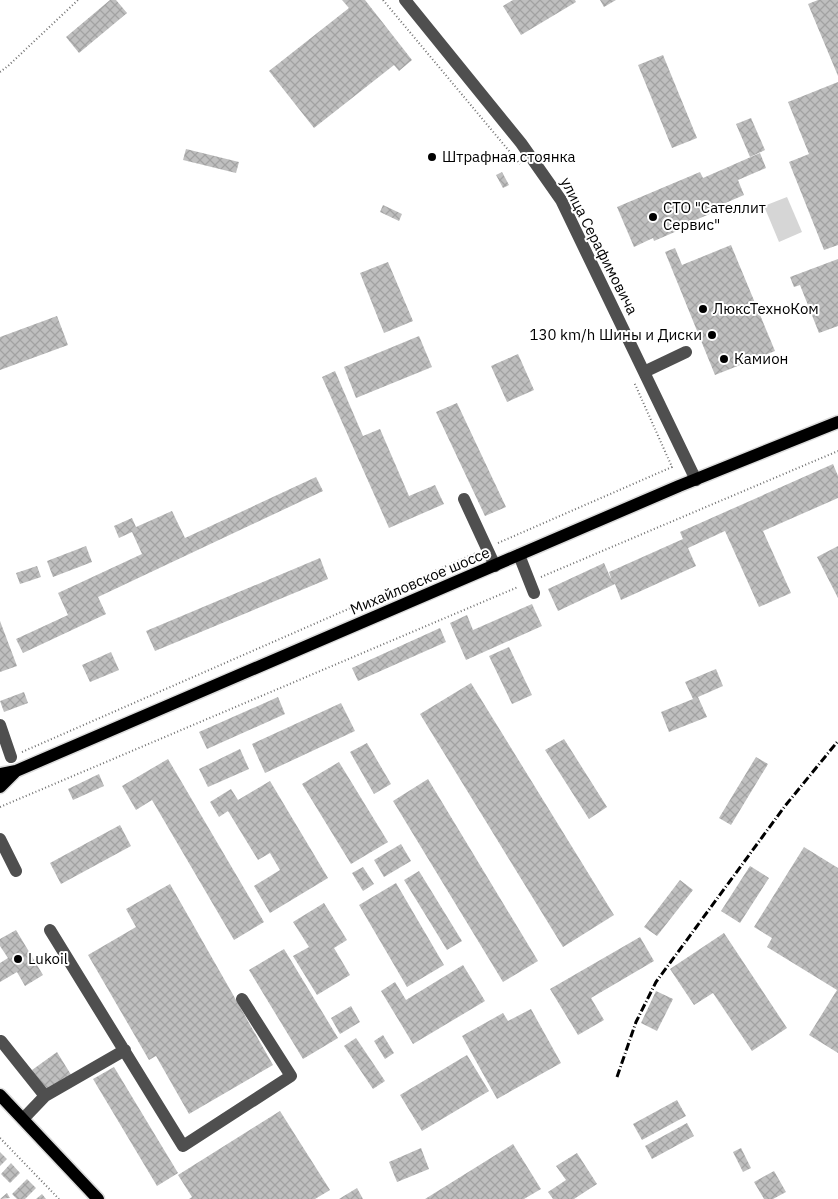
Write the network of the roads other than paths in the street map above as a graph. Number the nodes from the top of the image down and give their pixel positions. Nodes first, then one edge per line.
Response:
1 (405, 0) edge
2 (686, 352) dead end
3 (644, 372) junction
4 (838, 422) edge
5 (696, 480) junction
6 (464, 499) dead end
7 (520, 555) junction
8 (495, 566) junction
9 (532, 587) road end
10 (0, 725) edge
11 (10, 757) road end
12 (16, 771) junction
13 (0, 774) edge
14 (0, 787) edge
15 (0, 839) edge
16 (16, 871) dead end
17 (50, 930) dead end
18 (242, 999) dead end
19 (1, 1041) edge
20 (124, 1050) junction
21 (0, 1095) edge
22 (45, 1096) junction
23 (23, 1119) junction
24 (98, 1199) edge

1 - 3 street, улица Серафимовича
2 - 3 street
3 - 5 street, улица Серафимовича
4 - 5 main road, Михайловское шоссе
5 - 7 main road, Михайловское шоссе
6 - 8 street
7 - 8 main road, Михайловское шоссе
7 - 9 street
8 - 12 main road, Михайловское шоссе
10 - 11 street
12 - 13 main road, Михайловское шоссе
12 - 14 main road, Михайловское шоссе
15 - 16 street
17 - 20 street
18 - 20 street
19 - 22 street
20 - 22 street
21 - 23 main road
22 - 23 street
23 - 24 main road

